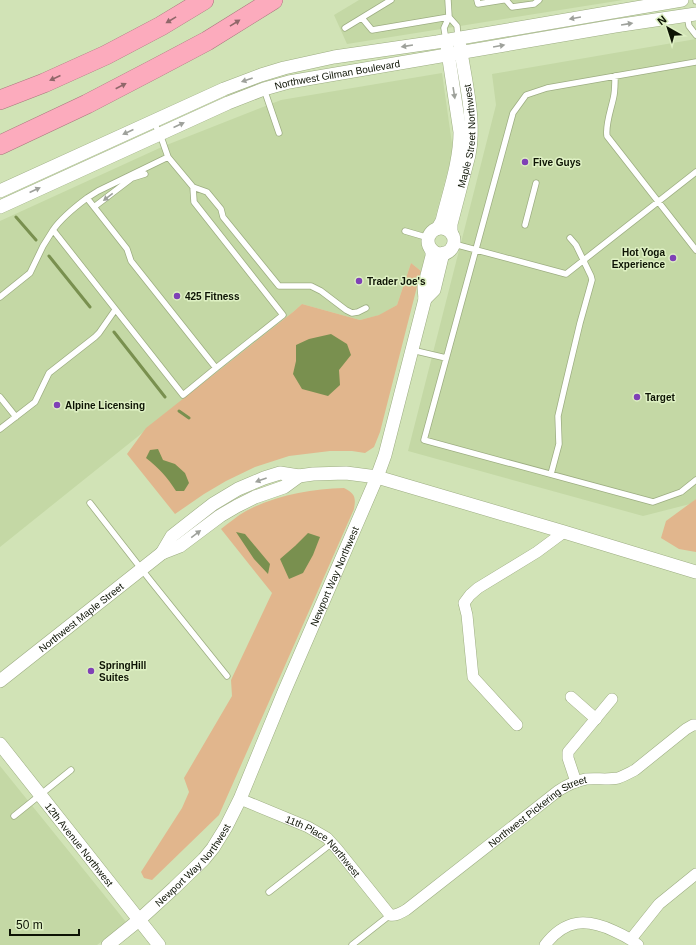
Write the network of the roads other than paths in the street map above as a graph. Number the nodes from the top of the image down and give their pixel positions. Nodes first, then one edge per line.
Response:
1 (204, 0) edge
2 (273, 0) edge
3 (391, 0) edge
4 (448, 0) edge
5 (477, 0) edge
6 (503, 0) edge
7 (506, 0) edge
8 (539, 0) edge
9 (682, 0) edge
10 (691, 14) edge
11 (450, 17) junction
12 (362, 18) junction
13 (345, 28) dead end
14 (696, 35) edge
15 (452, 39) junction
16 (454, 54) junction
17 (696, 62) edge
18 (615, 76) junction
19 (264, 89) junction
20 (0, 100) edge
21 (87, 104) junction
22 (153, 120) junction
23 (279, 133) dead end
24 (160, 134) junction
25 (0, 137) edge
26 (0, 145) edge
27 (168, 157) junction
28 (696, 172) edge
29 (145, 174) dead end
30 (536, 183) dead end
31 (193, 187) junction
32 (0, 191) edge
33 (87, 198) junction
34 (659, 201) junction
35 (0, 207) edge
36 (94, 207) junction
37 (525, 225) dead end
38 (53, 230) junction
39 (405, 231) dead end
40 (453, 238) junction
41 (570, 238) dead end
42 (436, 242) junction
43 (476, 250) junction
44 (696, 250) edge
45 (584, 260) junction
46 (0, 297) edge
47 (366, 308) dead end
48 (115, 310) junction
49 (412, 350) junction
50 (446, 358) junction
51 (216, 368) junction
52 (0, 397) edge
53 (16, 417) junction
54 (0, 430) edge
55 (551, 474) junction
56 (377, 477) junction
57 (696, 480) edge
58 (90, 503) dead end
59 (564, 532) junction
60 (142, 569) junction
61 (696, 572) edge
62 (227, 676) dead end
63 (0, 681) edge
64 (571, 697) dead end
65 (612, 699) dead end
66 (596, 719) junction
67 (695, 725) edge
68 (517, 726) dead end
69 (0, 744) edge
70 (71, 770) dead end
71 (576, 782) junction
72 (40, 795) junction
73 (240, 800) junction
74 (14, 816) dead end
75 (332, 843) junction
76 (696, 874) edge
77 (269, 892) dead end
78 (390, 915) junction
79 (139, 920) junction
80 (635, 942) edge
81 (108, 945) edge
82 (159, 945) edge
83 (352, 945) edge
84 (545, 945) edge

1 -> 20 highway
21 -> 2 highway
3 - 12 lane
4 - 11 lane
5 - 6 lane
7 - 8 lane
9 -> 15 street, Northwest Gilman Boulevard
10 - 14 lane
16 -> 10 street, Northwest Gilman Boulevard
11 - 12 lane
11 - 15 lane
11 - 15 lane
12 - 13 lane
15 - 16 street, Maple Street Northwest
15 -> 22 street, Northwest Gilman Boulevard
16 - 19 street, Northwest Gilman Boulevard
16 - 40 street, Maple Street Northwest
16 -> 42 street, Maple Street Northwest
17 - 18 lane
18 - 34 lane
18 - 43 lane
19 - 23 lane
24 -> 19 street, Northwest Gilman Boulevard
21 - 25 highway
21 - 26 highway
22 - 24 lane
22 -> 32 street, Northwest Gilman Boulevard
24 - 27 lane
35 -> 24 street, Northwest Gilman Boulevard
27 - 31 lane
27 - 33 lane
28 - 34 lane
29 -> 36 lane
30 - 37 lane
31 - 47 lane
31 - 51 lane
33 - 36 lane
33 - 38 lane
34 - 44 lane
34 - 45 lane
36 - 51 lane
38 - 46 lane
38 - 48 lane
39 - 42 lane
40 - 42 street
40 - 42 street
40 - 43 lane
41 - 45 lane
42 - 49 street, Maple Street Northwest
43 - 45 lane
43 - 50 lane
45 - 55 lane
48 - 51 lane
48 - 53 lane
49 - 50 lane
49 - 56 street, Maple Street Northwest
50 - 55 lane
52 - 53 lane
53 - 54 lane
55 - 57 lane
56 - 59 street
56 - 60 street, Northwest Maple Street
56 - 73 street, Newport Way Northwest
58 - 60 lane
59 - 61 street
59 - 68 street
60 - 62 lane
60 - 63 street, Northwest Maple Street
64 - 66 street
65 - 66 street
66 - 71 street
67 - 71 street, Northwest Pickering Street
69 - 72 street, 12th Avenue Northwest
70 - 72 lane
71 - 78 street, Northwest Pickering Street
72 - 74 lane
72 - 79 street, 12th Avenue Northwest
73 - 75 street, 11th Place Northwest
73 - 79 street, Newport Way Northwest
75 - 77 lane
75 - 78 street, 11th Place Northwest
76 - 80 street
78 - 83 lane
79 - 81 street, Newport Way Northwest
79 - 82 street, 12th Avenue Northwest
80 - 84 street

